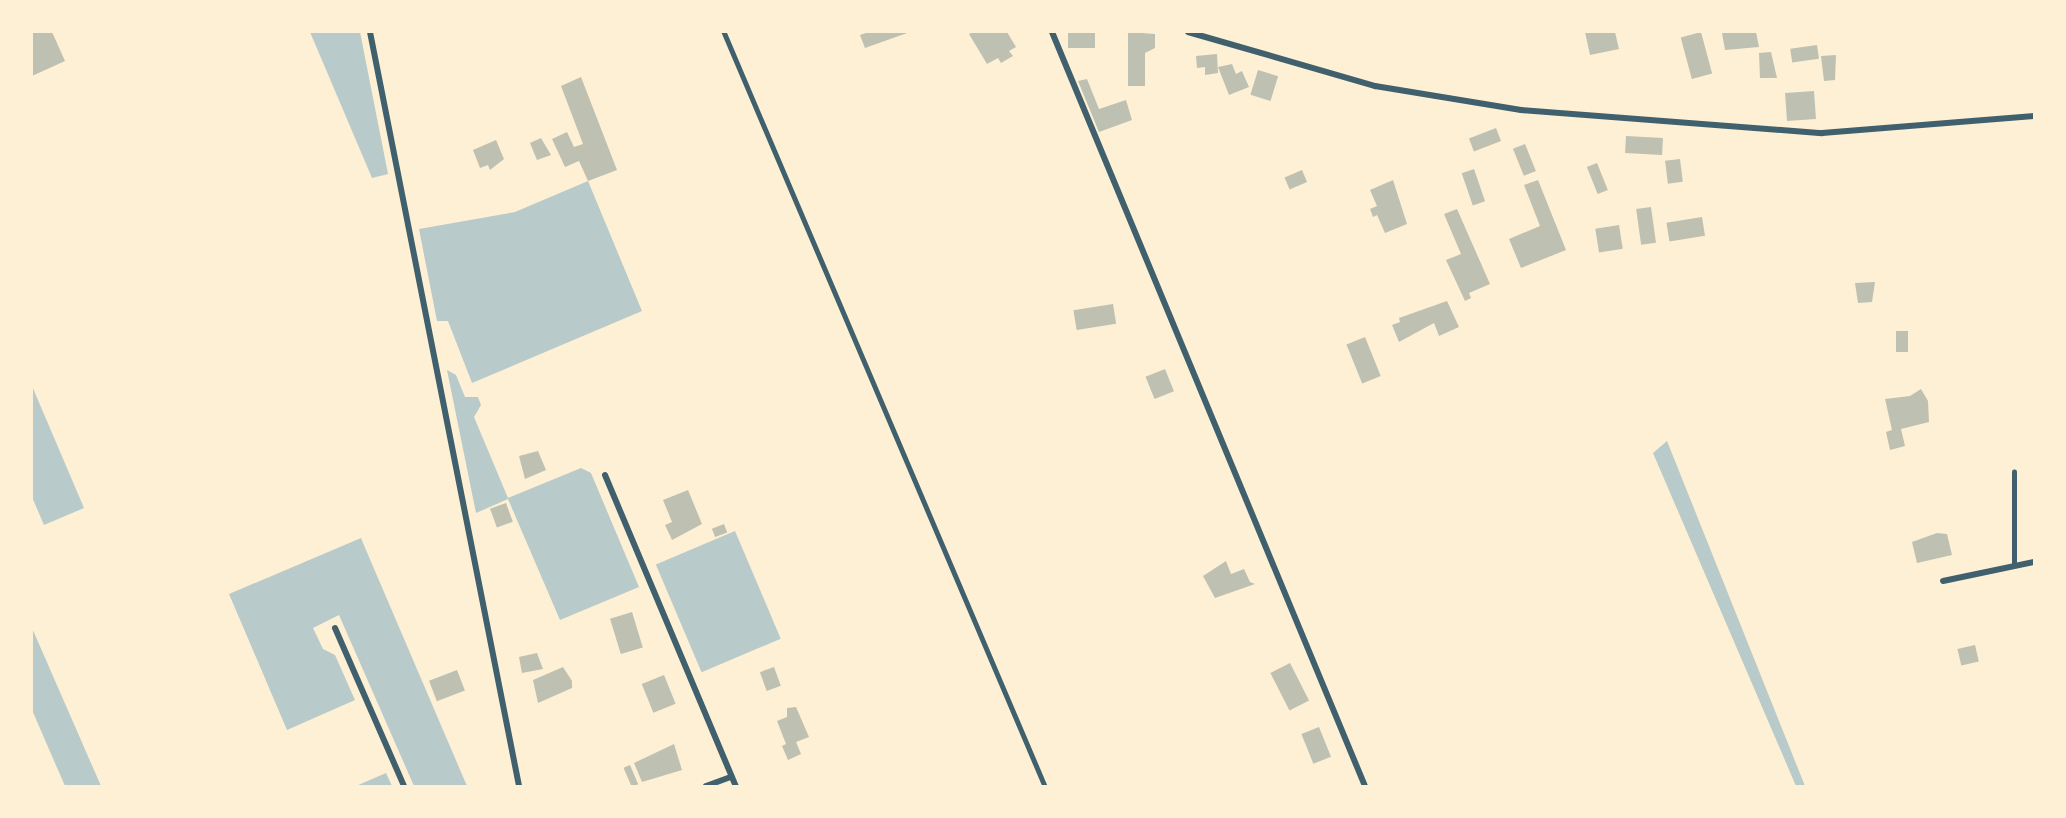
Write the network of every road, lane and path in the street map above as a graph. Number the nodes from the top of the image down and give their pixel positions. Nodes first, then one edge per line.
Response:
1 (370, 32) edge
2 (724, 32) edge
3 (1052, 32) edge
4 (1188, 32) edge
5 (2034, 116) edge
6 (2014, 472) dead end
7 (605, 475) dead end
8 (2034, 562) edge
9 (2014, 565) junction
10 (1943, 581) dead end
11 (335, 628) dead end
12 (731, 777) junction
13 (404, 786) edge
14 (519, 786) edge
15 (706, 786) edge
16 (736, 786) edge
17 (1045, 786) edge
18 (1365, 786) edge

1 - 14 street
2 - 17 lane
3 - 18 street
4 - 5 street
6 - 9 lane
7 - 12 street
8 - 9 street
9 - 10 street
11 - 13 street
12 - 15 street
12 - 16 street

